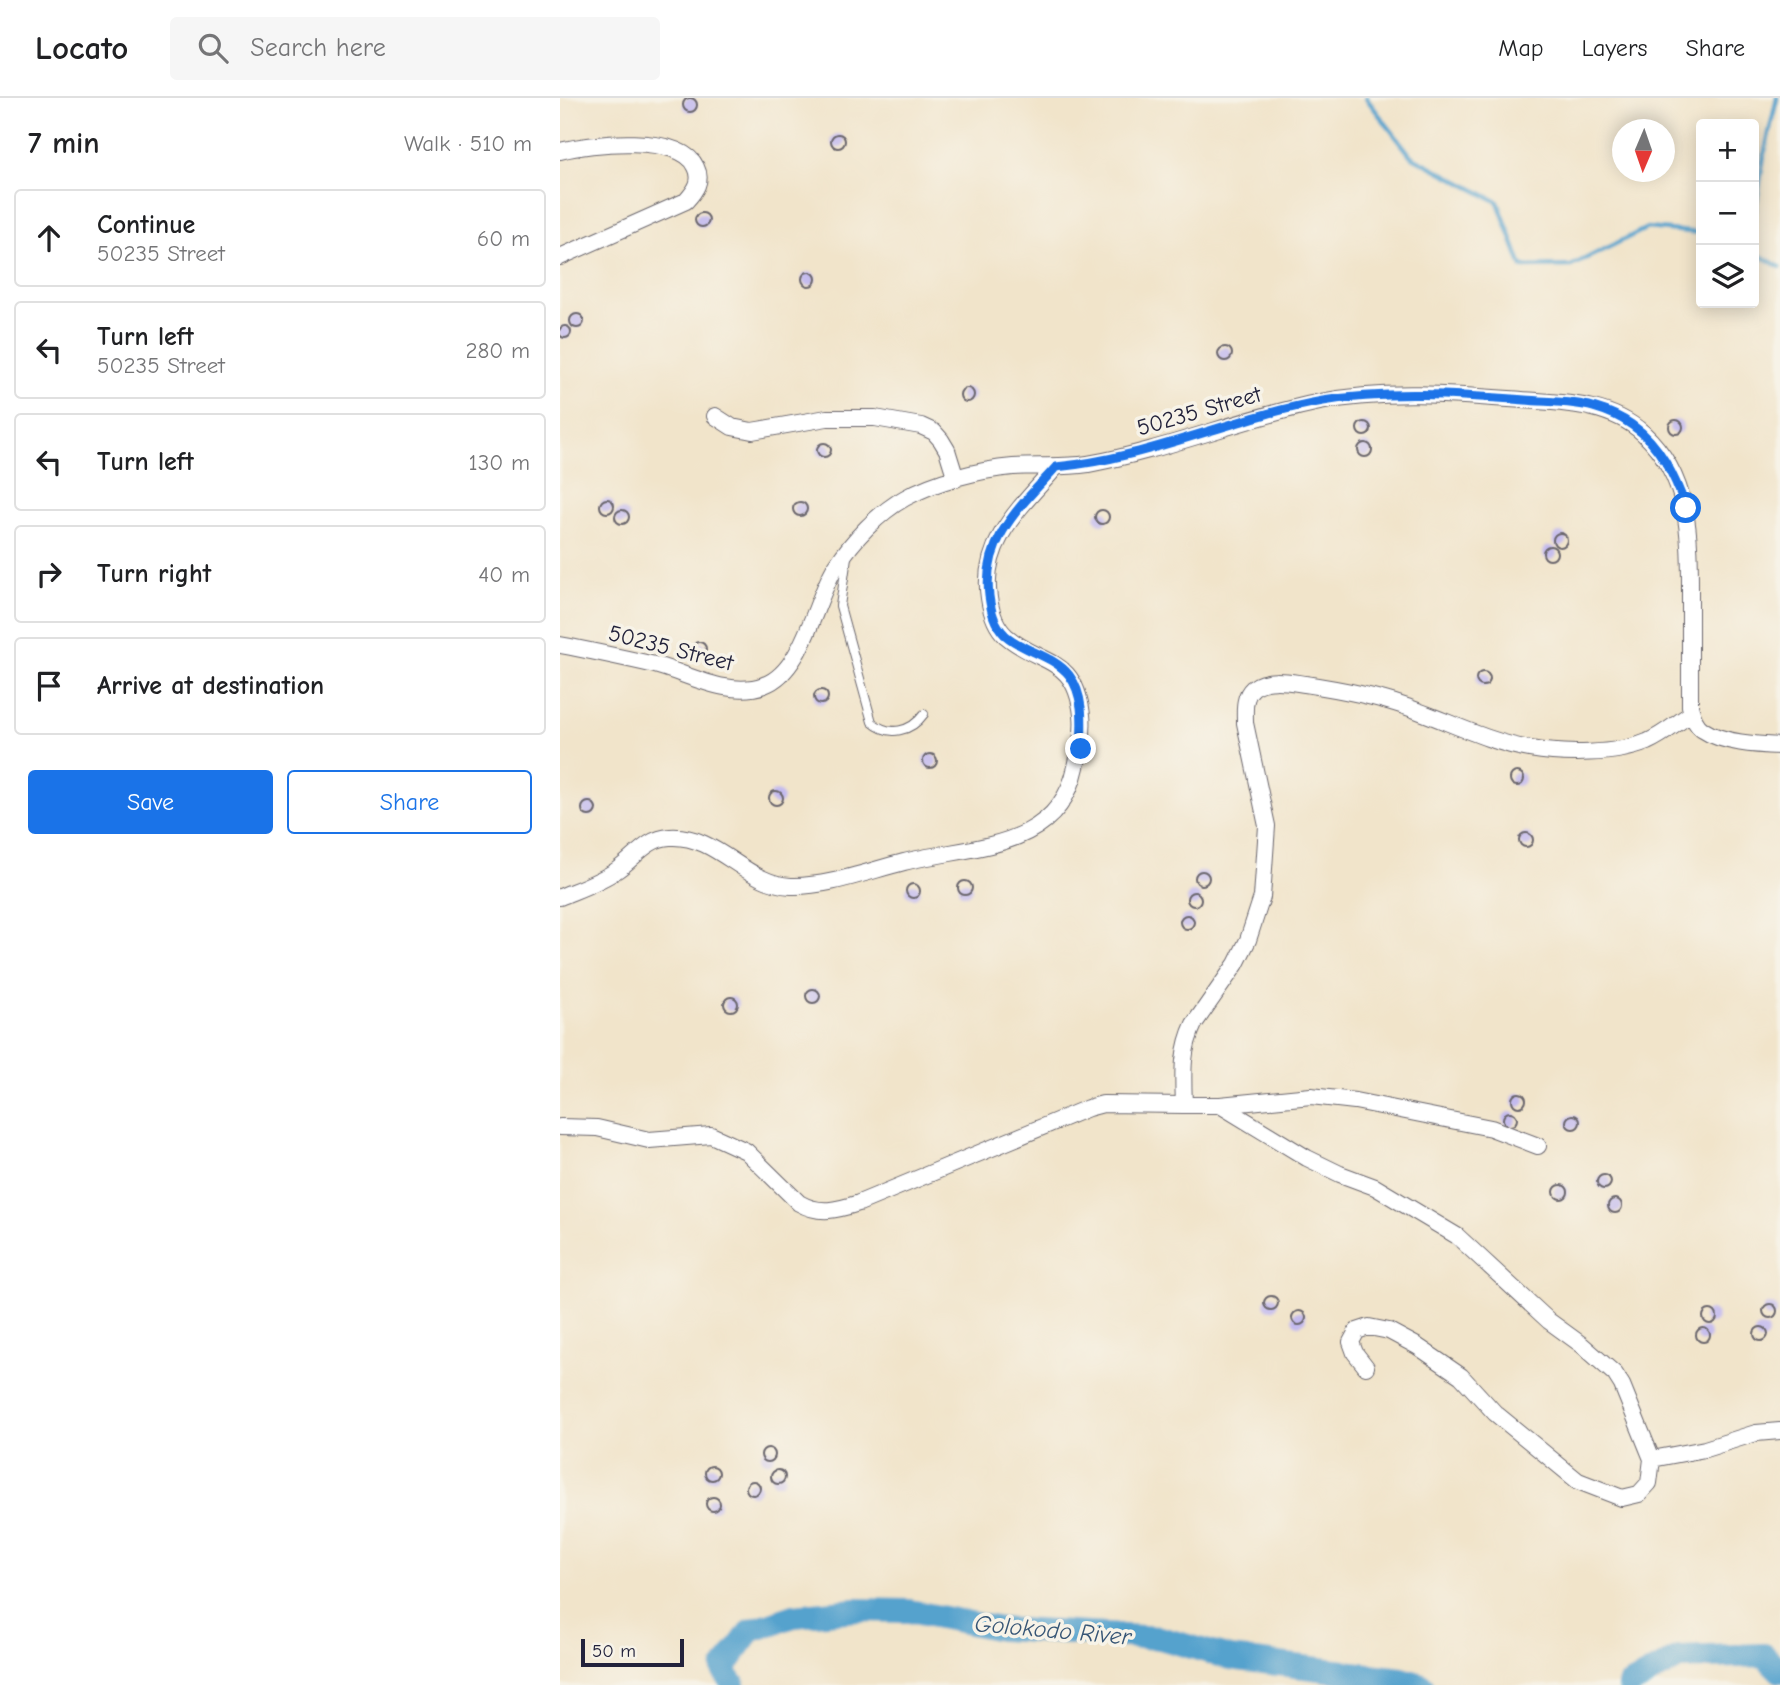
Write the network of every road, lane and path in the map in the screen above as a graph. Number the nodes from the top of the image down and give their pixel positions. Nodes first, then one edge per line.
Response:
1 (560, 151) edge
2 (560, 257) edge
3 (715, 416) dead end
4 (1056, 467) junction
5 (956, 479) junction
6 (848, 551) junction
7 (560, 645) edge
8 (1692, 713) junction
9 (925, 714) dead end
10 (1780, 746) edge
11 (560, 897) edge
12 (1184, 1105) junction
13 (1220, 1105) junction
14 (560, 1127) edge
15 (1538, 1146) dead end
16 (1366, 1367) dead end
17 (1780, 1431) edge
18 (1652, 1459) junction

1 - 2 street
3 - 5 street
4 - 5 street, 50235 Street
4 - 8 street, 50235 Street
4 - 11 street
5 - 6 street, 50235 Street
6 - 7 street, 50235 Street
6 - 9 lane
8 - 10 street
8 - 12 street
12 - 13 street
12 - 14 street
13 - 15 street
13 - 18 street
16 - 18 street
17 - 18 street

